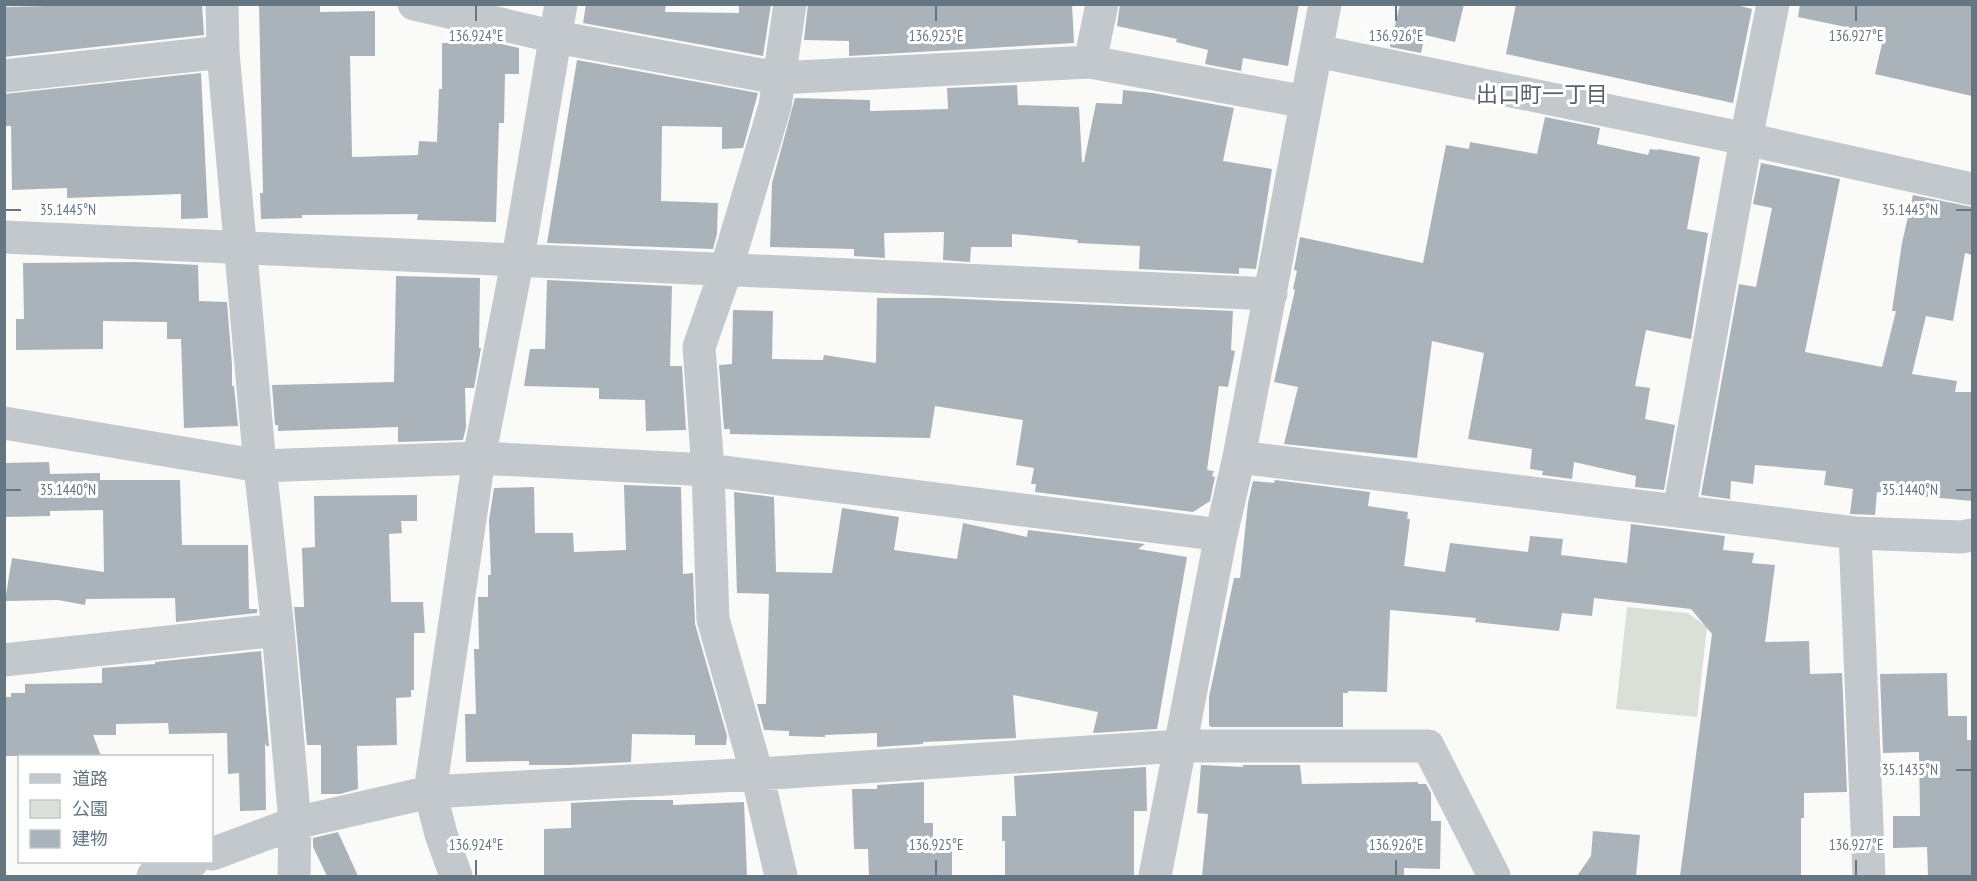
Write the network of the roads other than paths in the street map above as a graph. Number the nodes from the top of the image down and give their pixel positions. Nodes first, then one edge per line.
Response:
1 (222, 4) edge
2 (414, 4) edge
3 (561, 4) edge
4 (789, 4) edge
5 (1102, 4) edge
6 (1325, 4) edge
7 (1773, 4) edge
8 (556, 37) junction
9 (1317, 51) junction
10 (223, 52) junction
11 (1090, 62) junction
12 (4, 76) edge
13 (778, 78) junction
14 (1306, 102) junction
15 (1746, 139) junction
16 (1972, 189) edge
17 (4, 237) edge
18 (240, 247) junction
19 (518, 258) junction
20 (726, 270) junction
21 (1271, 294) junction
22 (4, 423) edge
23 (1239, 457) junction
24 (479, 458) junction
25 (260, 466) junction
26 (708, 470) junction
27 (1679, 511) junction
28 (1855, 533) junction
29 (1221, 535) junction
30 (1972, 535) edge
31 (278, 630) junction
32 (4, 660) edge
33 (1180, 746) junction
34 (757, 774) junction
35 (430, 792) junction
36 (295, 823) junction
37 (213, 854) edge
38 (187, 863) edge
39 (153, 876) edge
40 (294, 876) edge
41 (456, 876) edge
42 (781, 876) edge
43 (1155, 876) edge
44 (1494, 876) edge
45 (1869, 876) edge

1 - 10 street
2 - 8 street
3 - 8 street
4 - 13 street
5 - 11 street
6 - 9 street
7 - 15 street
8 - 13 street
8 - 19 street
9 - 14 street
9 - 15 street
10 - 12 street
10 - 18 street
11 - 13 street
11 - 14 street
13 - 20 street
14 - 21 street
15 - 16 street
15 - 27 street
17 - 18 street
18 - 19 street
18 - 25 street
19 - 20 street
19 - 24 street
20 - 21 street
20 - 26 street
21 - 23 street
22 - 25 street
23 - 27 street
23 - 29 street
24 - 25 street
24 - 26 street
24 - 35 street
25 - 31 street
26 - 29 street
26 - 34 street
27 - 28 street
28 - 30 street
28 - 45 street
29 - 33 street
31 - 32 street
31 - 36 street
33 - 34 street
33 - 43 street
33 - 44 street
34 - 35 street
34 - 42 street
35 - 36 street
35 - 41 street
36 - 37 street
36 - 40 street
38 - 39 street

